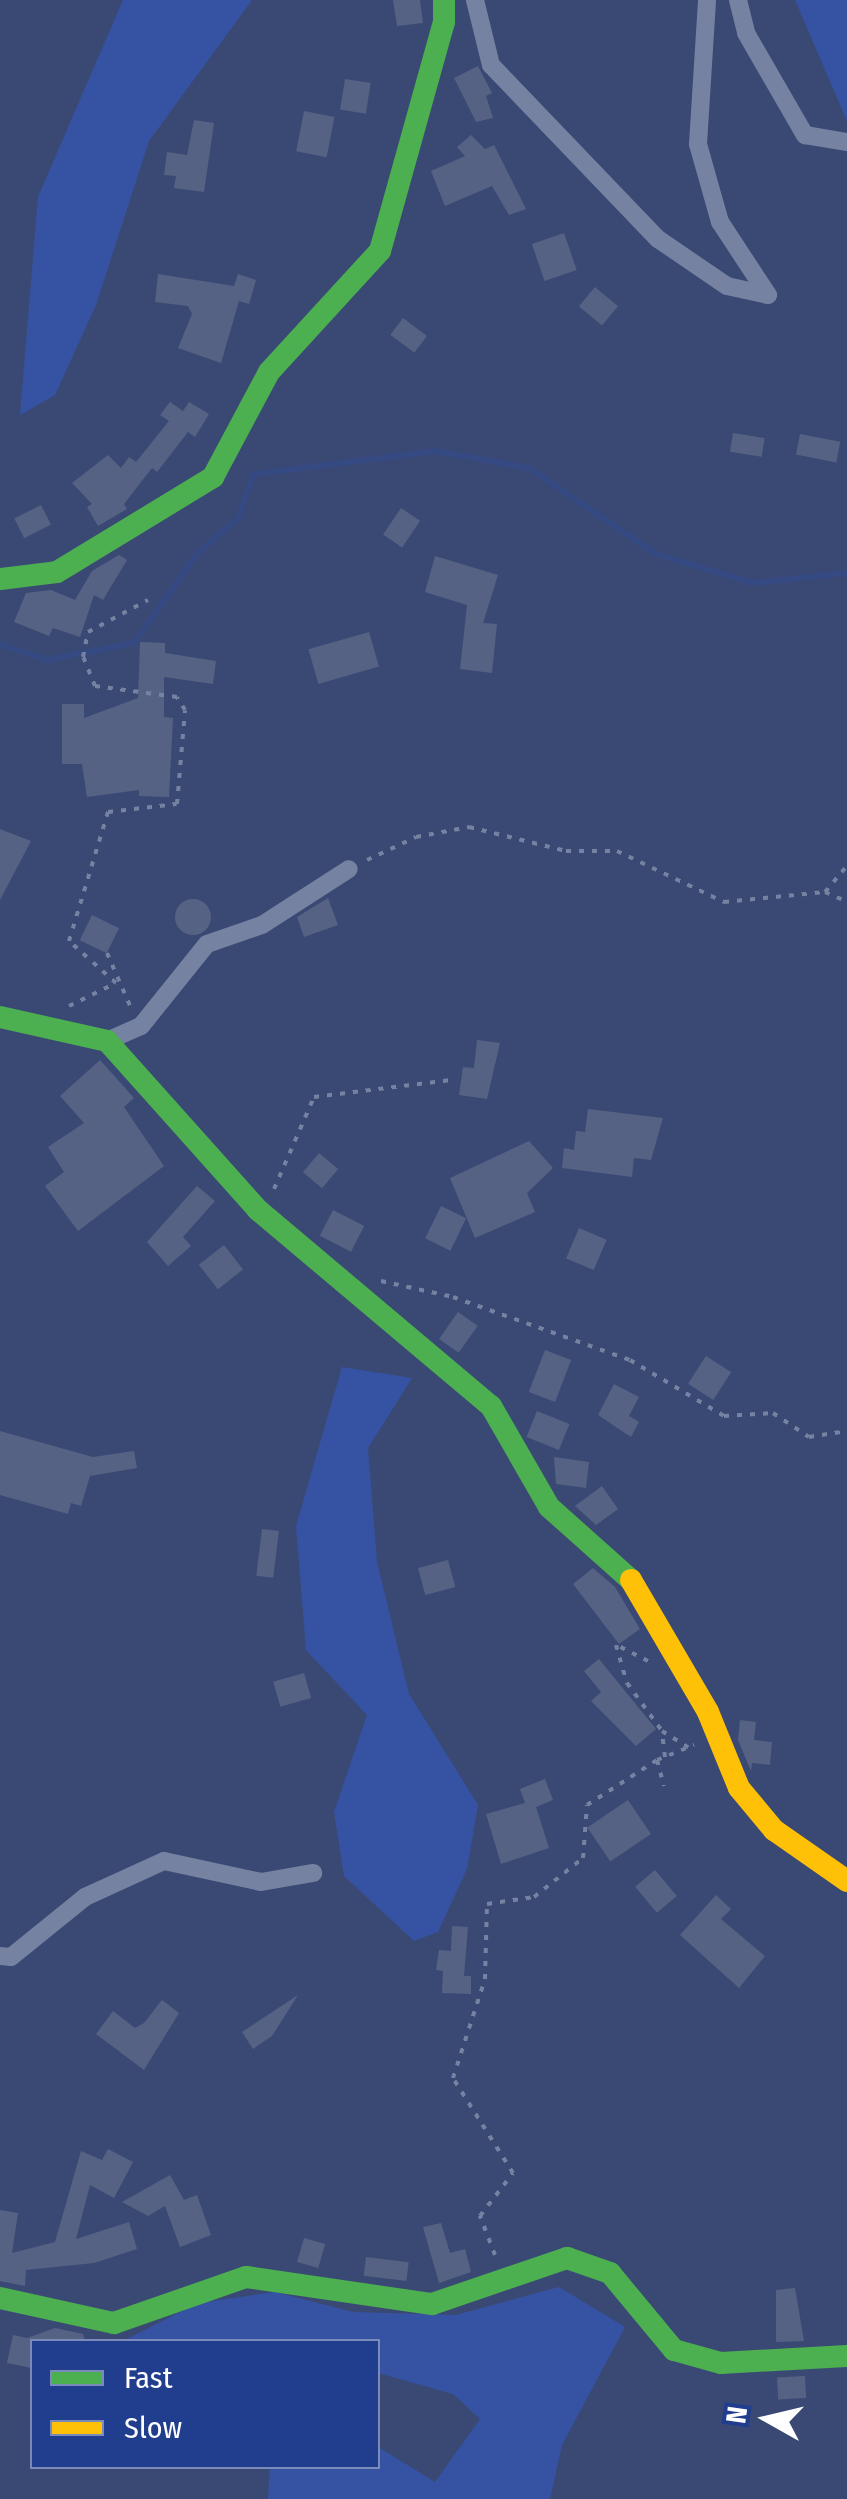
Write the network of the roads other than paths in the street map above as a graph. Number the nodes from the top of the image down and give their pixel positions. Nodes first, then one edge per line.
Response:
1 (444, 0) edge
2 (475, 0) edge
3 (707, 0) edge
4 (738, 0) edge
5 (847, 142) edge
6 (0, 578) edge
7 (349, 868) road end
8 (0, 1017) edge
9 (107, 1041) junction
10 (313, 1873) dead end
11 (847, 1881) edge
12 (0, 1956) edge
13 (0, 2298) edge
14 (847, 2356) edge

1 - 6 street
2 - 3 street
4 - 5 street
7 - 9 street
8 - 9 street
9 - 11 street
10 - 12 street
13 - 14 street

